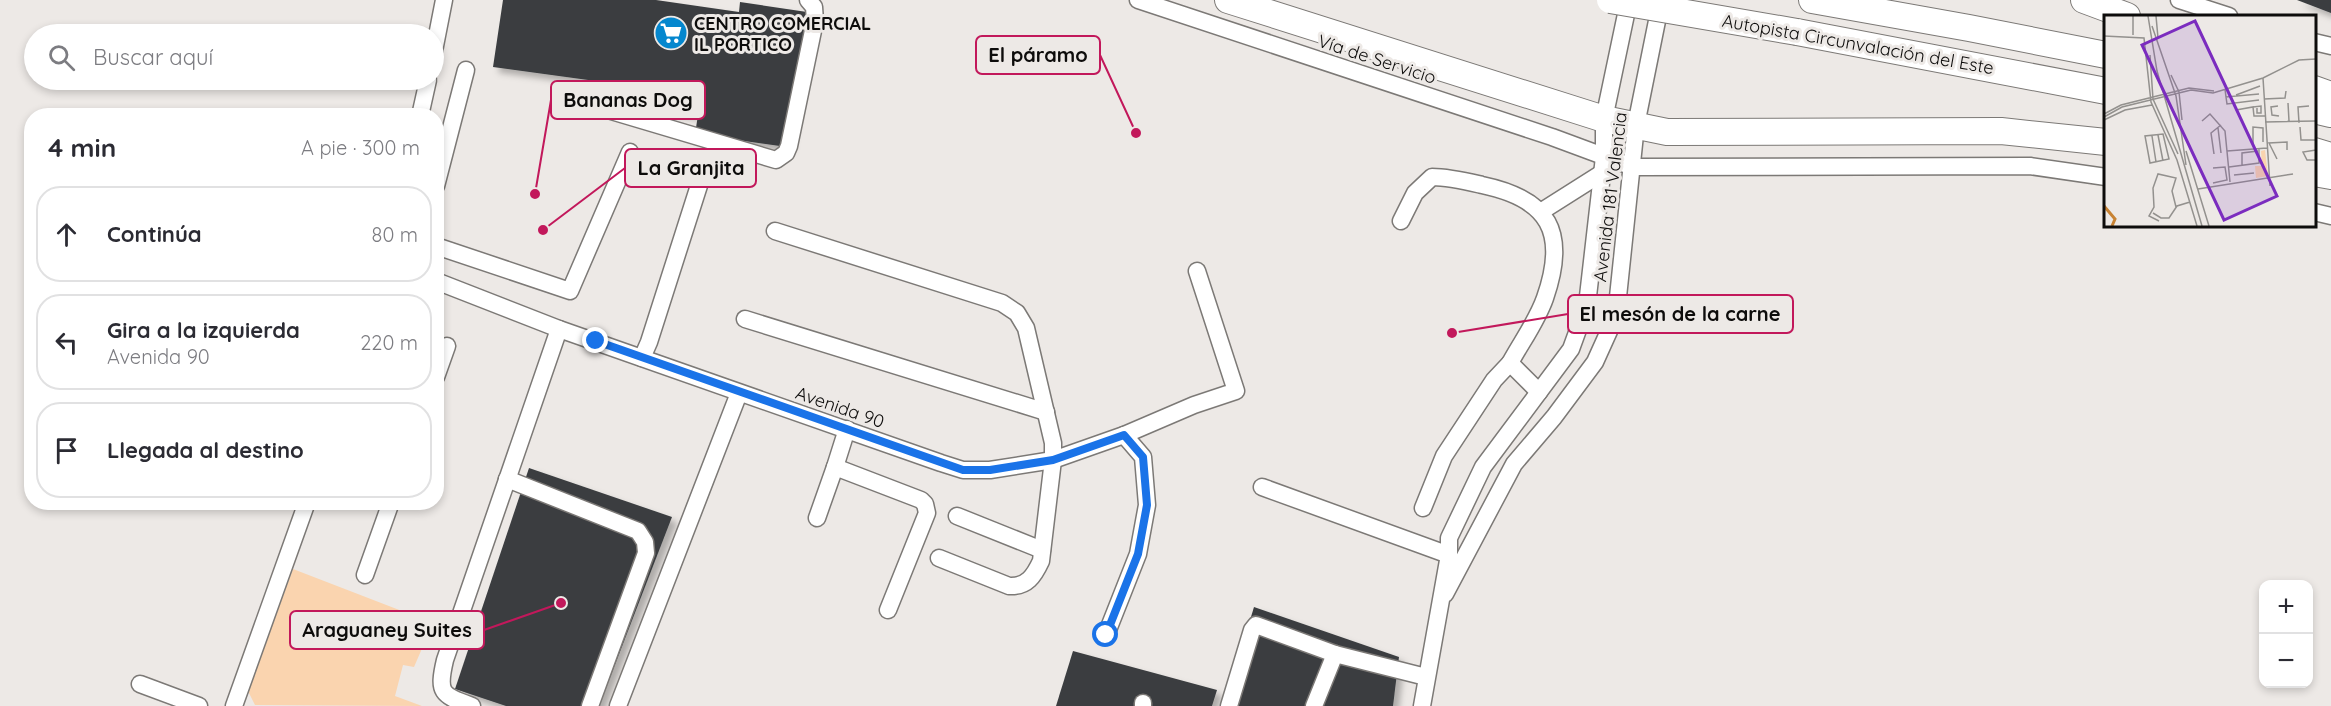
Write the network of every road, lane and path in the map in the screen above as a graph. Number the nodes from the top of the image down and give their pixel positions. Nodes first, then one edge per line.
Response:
1 (444, 0) edge
2 (807, 0) edge
3 (1137, 0) edge
4 (1228, 0) edge
5 (1610, 0) edge
6 (1629, 0) edge
7 (1661, 0) edge
8 (1812, 0) edge
9 (2084, 0) edge
10 (2179, 0) edge
11 (2124, 15) edge
12 (2226, 15) edge
13 (439, 24) edge
14 (2316, 42) edge
15 (2331, 46) edge
16 (2104, 55) edge
17 (466, 70) dead end
18 (426, 90) edge
19 (2316, 90) edge
20 (2104, 91) edge
21 (2331, 95) edge
22 (564, 97) dead end
23 (422, 108) edge
24 (2316, 110) edge
25 (2331, 114) edge
26 (1604, 119) junction
27 (1636, 125) junction
28 (2104, 142) edge
29 (630, 152) dead end
30 (2316, 152) edge
31 (444, 155) edge
32 (2331, 156) edge
33 (1603, 165) junction
34 (1633, 167) junction
35 (2316, 173) edge
36 (702, 176) dead end
37 (2331, 176) edge
38 (2104, 177) edge
39 (1542, 212) junction
40 (2316, 212) edge
41 (2331, 216) edge
42 (1401, 221) dead end
43 (775, 231) dead end
44 (444, 249) edge
45 (1197, 271) dead end
46 (444, 284) edge
47 (745, 319) dead end
48 (1582, 321) junction
49 (559, 329) junction
50 (1609, 331) junction
51 (447, 346) dead end
52 (444, 354) edge
53 (642, 358) junction
54 (1510, 363) junction
55 (1539, 392) junction
56 (739, 393) junction
57 (1047, 412) junction
58 (847, 429) junction
59 (1124, 435) junction
60 (1053, 460) junction
61 (835, 467) junction
62 (507, 478) junction
63 (1262, 488) dead end
64 (1423, 508) dead end
65 (305, 510) edge
66 (388, 510) edge
67 (957, 516) dead end
68 (817, 518) dead end
69 (1042, 550) junction
70 (1449, 555) junction
71 (939, 558) dead end
72 (365, 575) dead end
73 (1440, 603) junction
74 (888, 610) dead end
75 (1106, 635) dead end
76 (1335, 654) junction
77 (1426, 677) junction
78 (140, 684) dead end
79 (199, 706) edge
80 (234, 706) edge
81 (472, 706) edge
82 (590, 706) edge
83 (618, 706) edge
84 (1229, 706) edge
85 (1314, 706) edge
86 (1422, 706) edge

1 - 13 street
2 - 22 street
3 - 33 street, Vía de Servicio
4 - 26 highway
5 - 20 highway, Autopista Circunvalación del Este, bridge
6 - 26 street, Avenida 181 Valencia
7 - 27 street, Avenida 181 Valencia
8 - 16 highway, Autopista Circunvalación del Este
9 - 11 highway
10 - 12 street
14 - 15 street
17 - 31 street
18 - 23 street
19 - 21 highway
24 - 25 highway
26 - 27 highway
26 - 33 street, Avenida 181 Valencia
27 - 28 highway
27 - 34 street, Avenida 181 Valencia
29 - 44 street
30 - 32 highway
33 - 34 street, Vía de Servicio
33 - 39 street
33 - 48 street, Avenida 181 Valencia
34 - 38 street, Vía de Servicio
34 - 50 street, Avenida 181 Valencia
35 - 37 highway
36 - 53 street
39 - 42 street
39 - 54 street
40 - 41 street
43 - 57 street
45 - 59 street, Avenida 90
46 - 49 street, Avenida 90
47 - 57 street
48 - 50 street
48 - 55 street, Avenida 181 Valencia
49 - 53 street, Avenida 90
49 - 62 street
50 - 73 street, Avenida 181 Valencia
51 - 52 street
53 - 56 street, Avenida 90
54 - 55 street
54 - 64 street
55 - 70 street, Avenida 181 Valencia
56 - 58 street, Avenida 90
56 - 83 street
57 - 60 street
58 - 60 street, Avenida 90
58 - 61 street
59 - 60 street, Avenida 90
59 - 75 street
60 - 69 street
61 - 68 street
61 - 74 street
62 - 81 street
62 - 82 street
63 - 70 street
65 - 80 street
66 - 72 street
67 - 69 street
69 - 71 street
70 - 73 street, Avenida 181 Valencia
73 - 77 street
76 - 77 street
76 - 84 street
76 - 85 street
77 - 86 street
78 - 79 street

